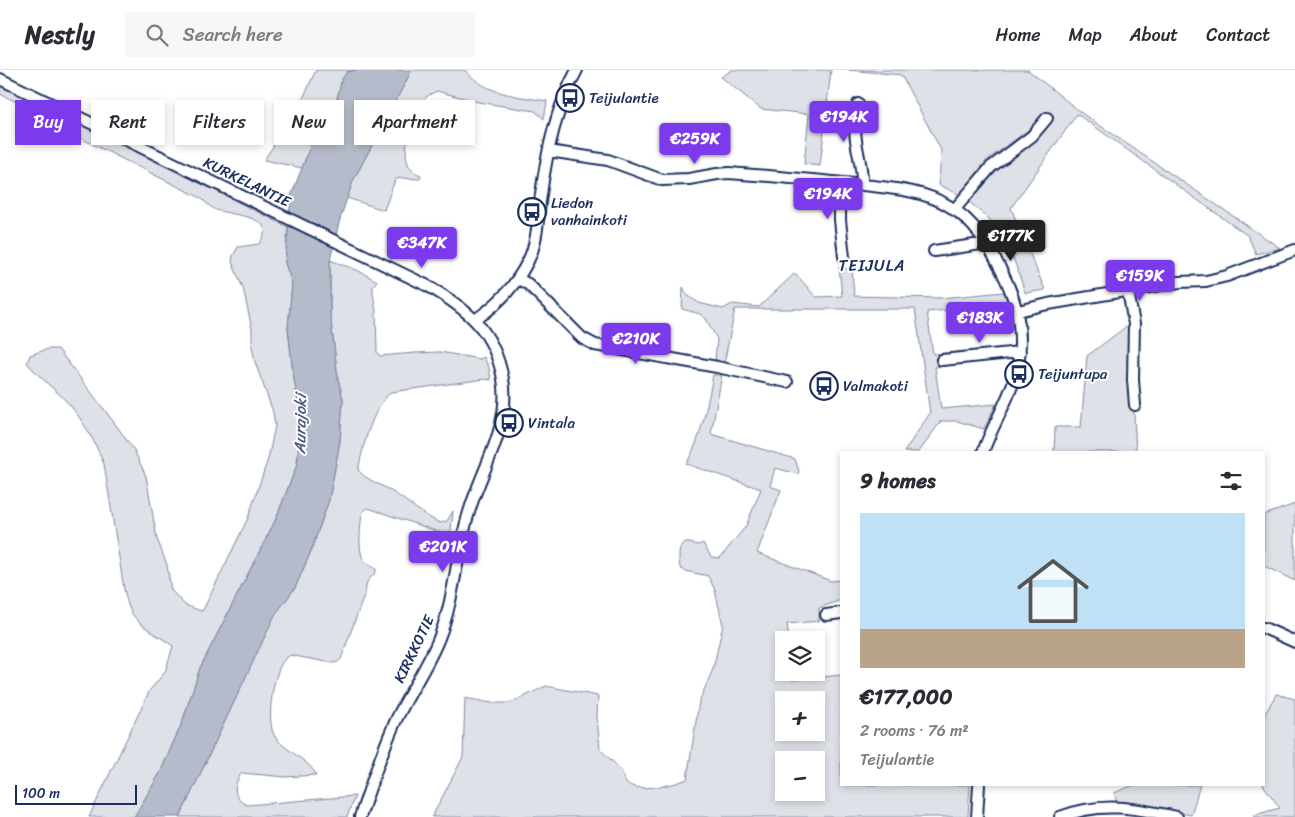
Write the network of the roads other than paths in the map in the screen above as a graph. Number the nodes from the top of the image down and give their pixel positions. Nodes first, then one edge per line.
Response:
1 (577, 70) edge
2 (0, 79) edge
3 (858, 104) dead end
4 (1047, 118) dead end
5 (549, 151) junction
6 (840, 183) junction
7 (862, 185) junction
8 (958, 206) junction
9 (988, 244) junction
10 (1295, 250) edge
11 (934, 251) dead end
12 (844, 256) dead end
13 (518, 279) junction
14 (1128, 291) junction
15 (1018, 311) junction
16 (475, 320) junction
17 (1020, 352) junction
18 (942, 360) dead end
19 (787, 382) dead end
20 (1135, 405) dead end
21 (982, 451) edge
22 (840, 613) edge
23 (826, 614) dead end
24 (1265, 628) edge
25 (1295, 642) edge
26 (979, 786) edge
27 (360, 817) edge
28 (977, 817) edge
29 (1060, 817) edge
30 (1177, 817) edge

1 - 5 street
2 - 16 street, KURKELANTIE
3 - 7 street
4 - 8 street
5 - 6 street
5 - 13 street
6 - 7 street
6 - 12 street
7 - 8 street
8 - 9 street
9 - 11 street
9 - 15 street
10 - 14 street
13 - 16 street
13 - 19 street
14 - 15 street
14 - 20 street
15 - 17 street
16 - 27 street, KIRKKOTIE
17 - 18 street
17 - 21 street
22 - 23 street
24 - 25 street
26 - 28 street
29 - 30 street

